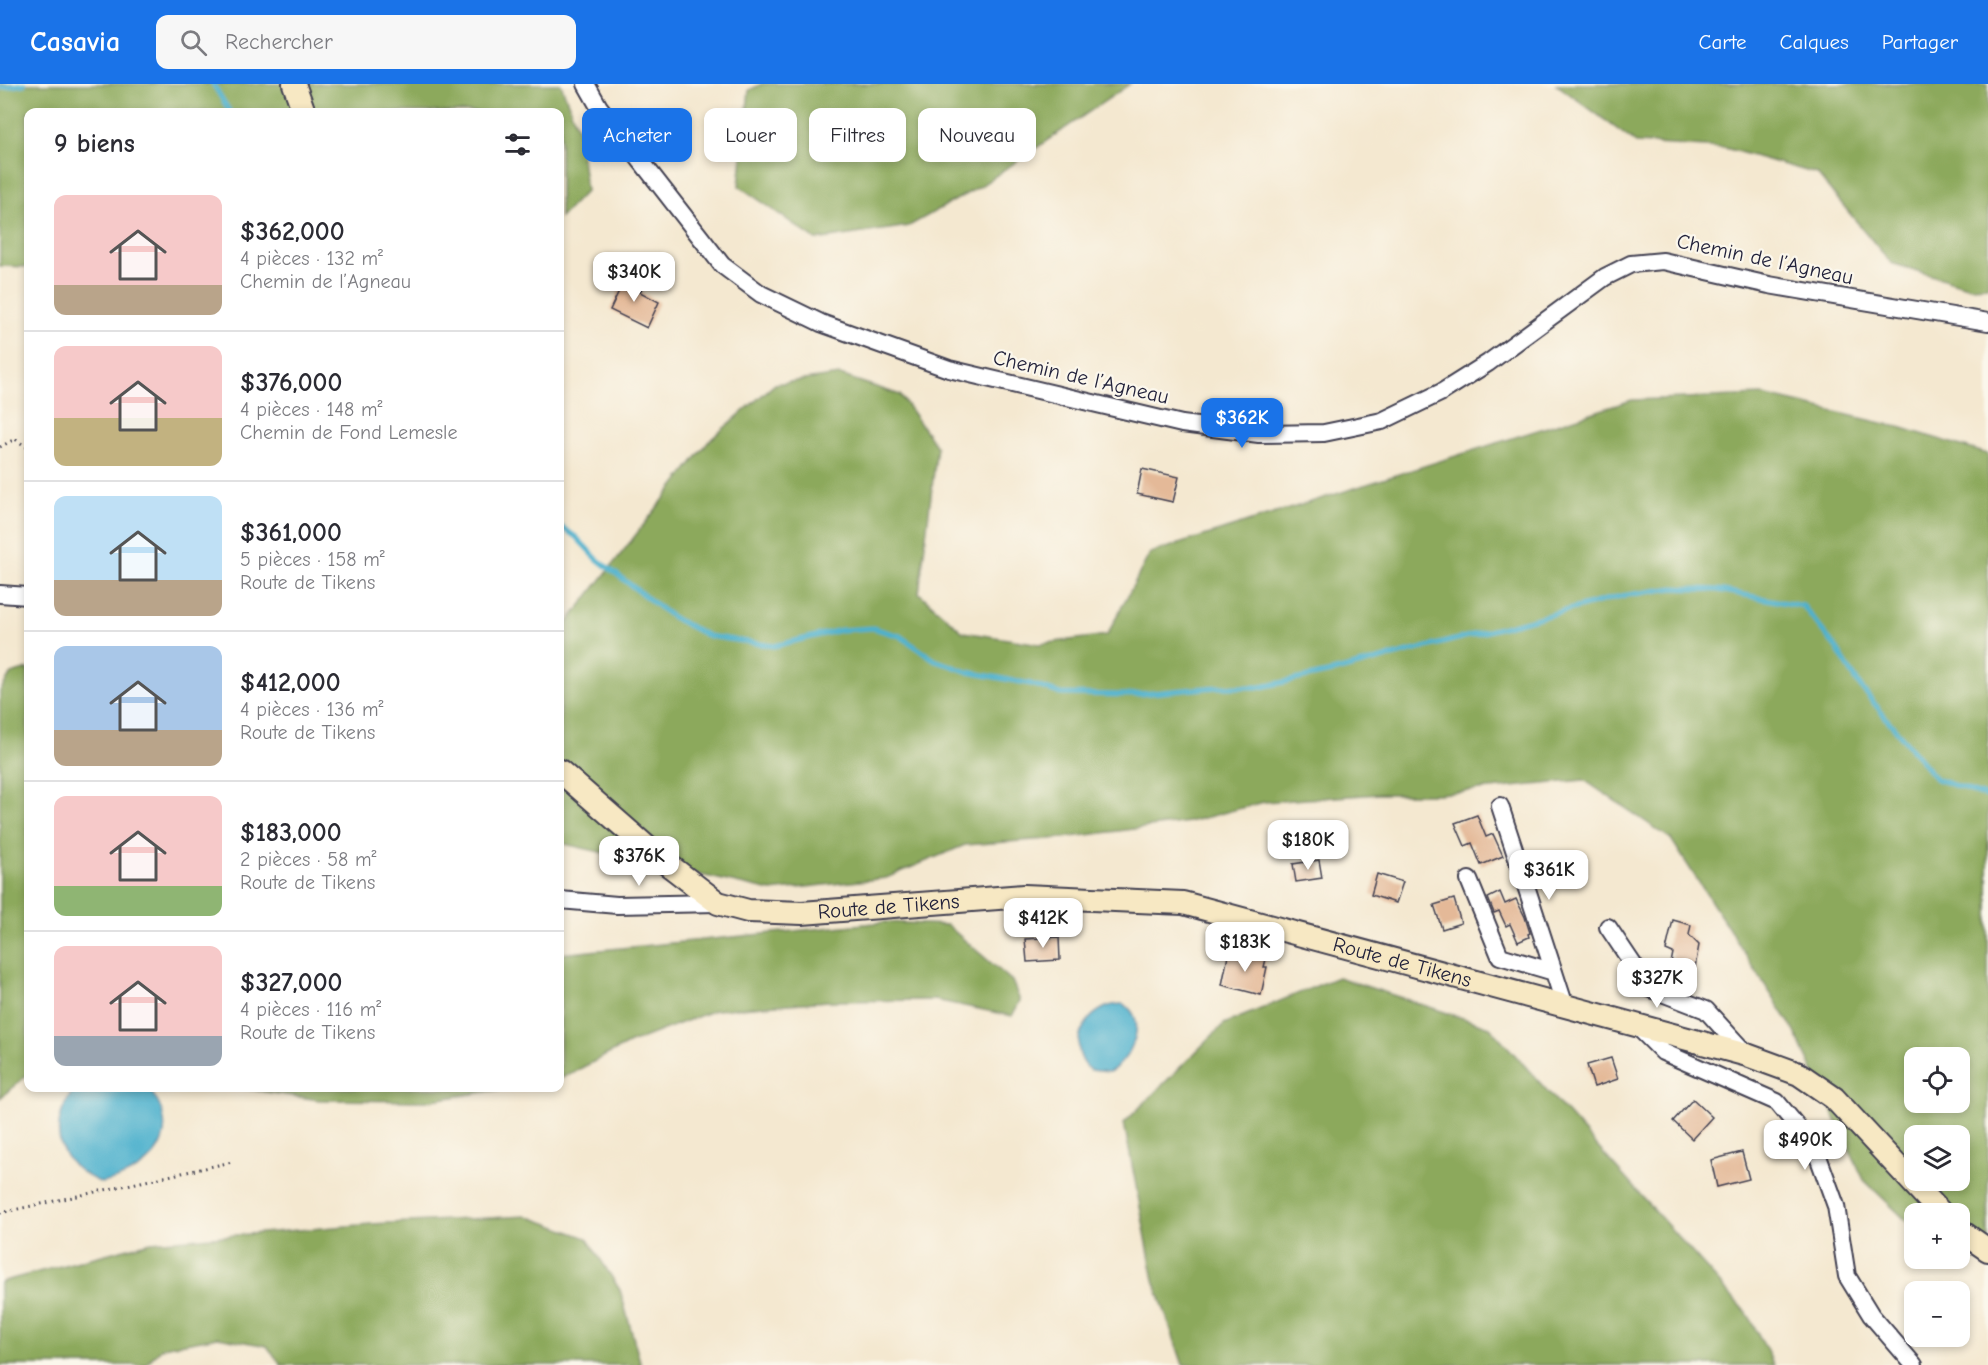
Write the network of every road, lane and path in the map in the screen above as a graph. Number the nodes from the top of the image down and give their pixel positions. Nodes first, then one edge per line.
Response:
1 (294, 84) edge
2 (586, 84) edge
3 (303, 108) edge
4 (1988, 322) edge
5 (24, 445) edge
6 (0, 447) edge
7 (0, 594) edge
8 (24, 596) edge
9 (564, 775) edge
10 (1500, 806) dead end
11 (1469, 880) dead end
12 (564, 900) edge
13 (718, 903) junction
14 (1608, 927) dead end
15 (1554, 972) junction
16 (1565, 1006) junction
17 (1636, 1026) junction
18 (1747, 1055) junction
19 (232, 1162) dead end
20 (1932, 1203) edge
21 (0, 1213) edge
22 (1970, 1238) edge
23 (1988, 1250) edge
24 (1914, 1365) edge

1 - 3 street
2 - 4 street, Chemin de l’Agneau
5 - 6 path
7 - 8 street
9 - 13 street, Route de Tikens
10 - 15 street
11 - 15 street
12 - 13 street
13 - 16 street, Route de Tikens
14 - 18 street
15 - 16 street
16 - 17 street, Route de Tikens
17 - 18 street, Route de Tikens
17 - 24 street
18 - 20 street, Route de Tikens
19 - 21 path
22 - 23 street

